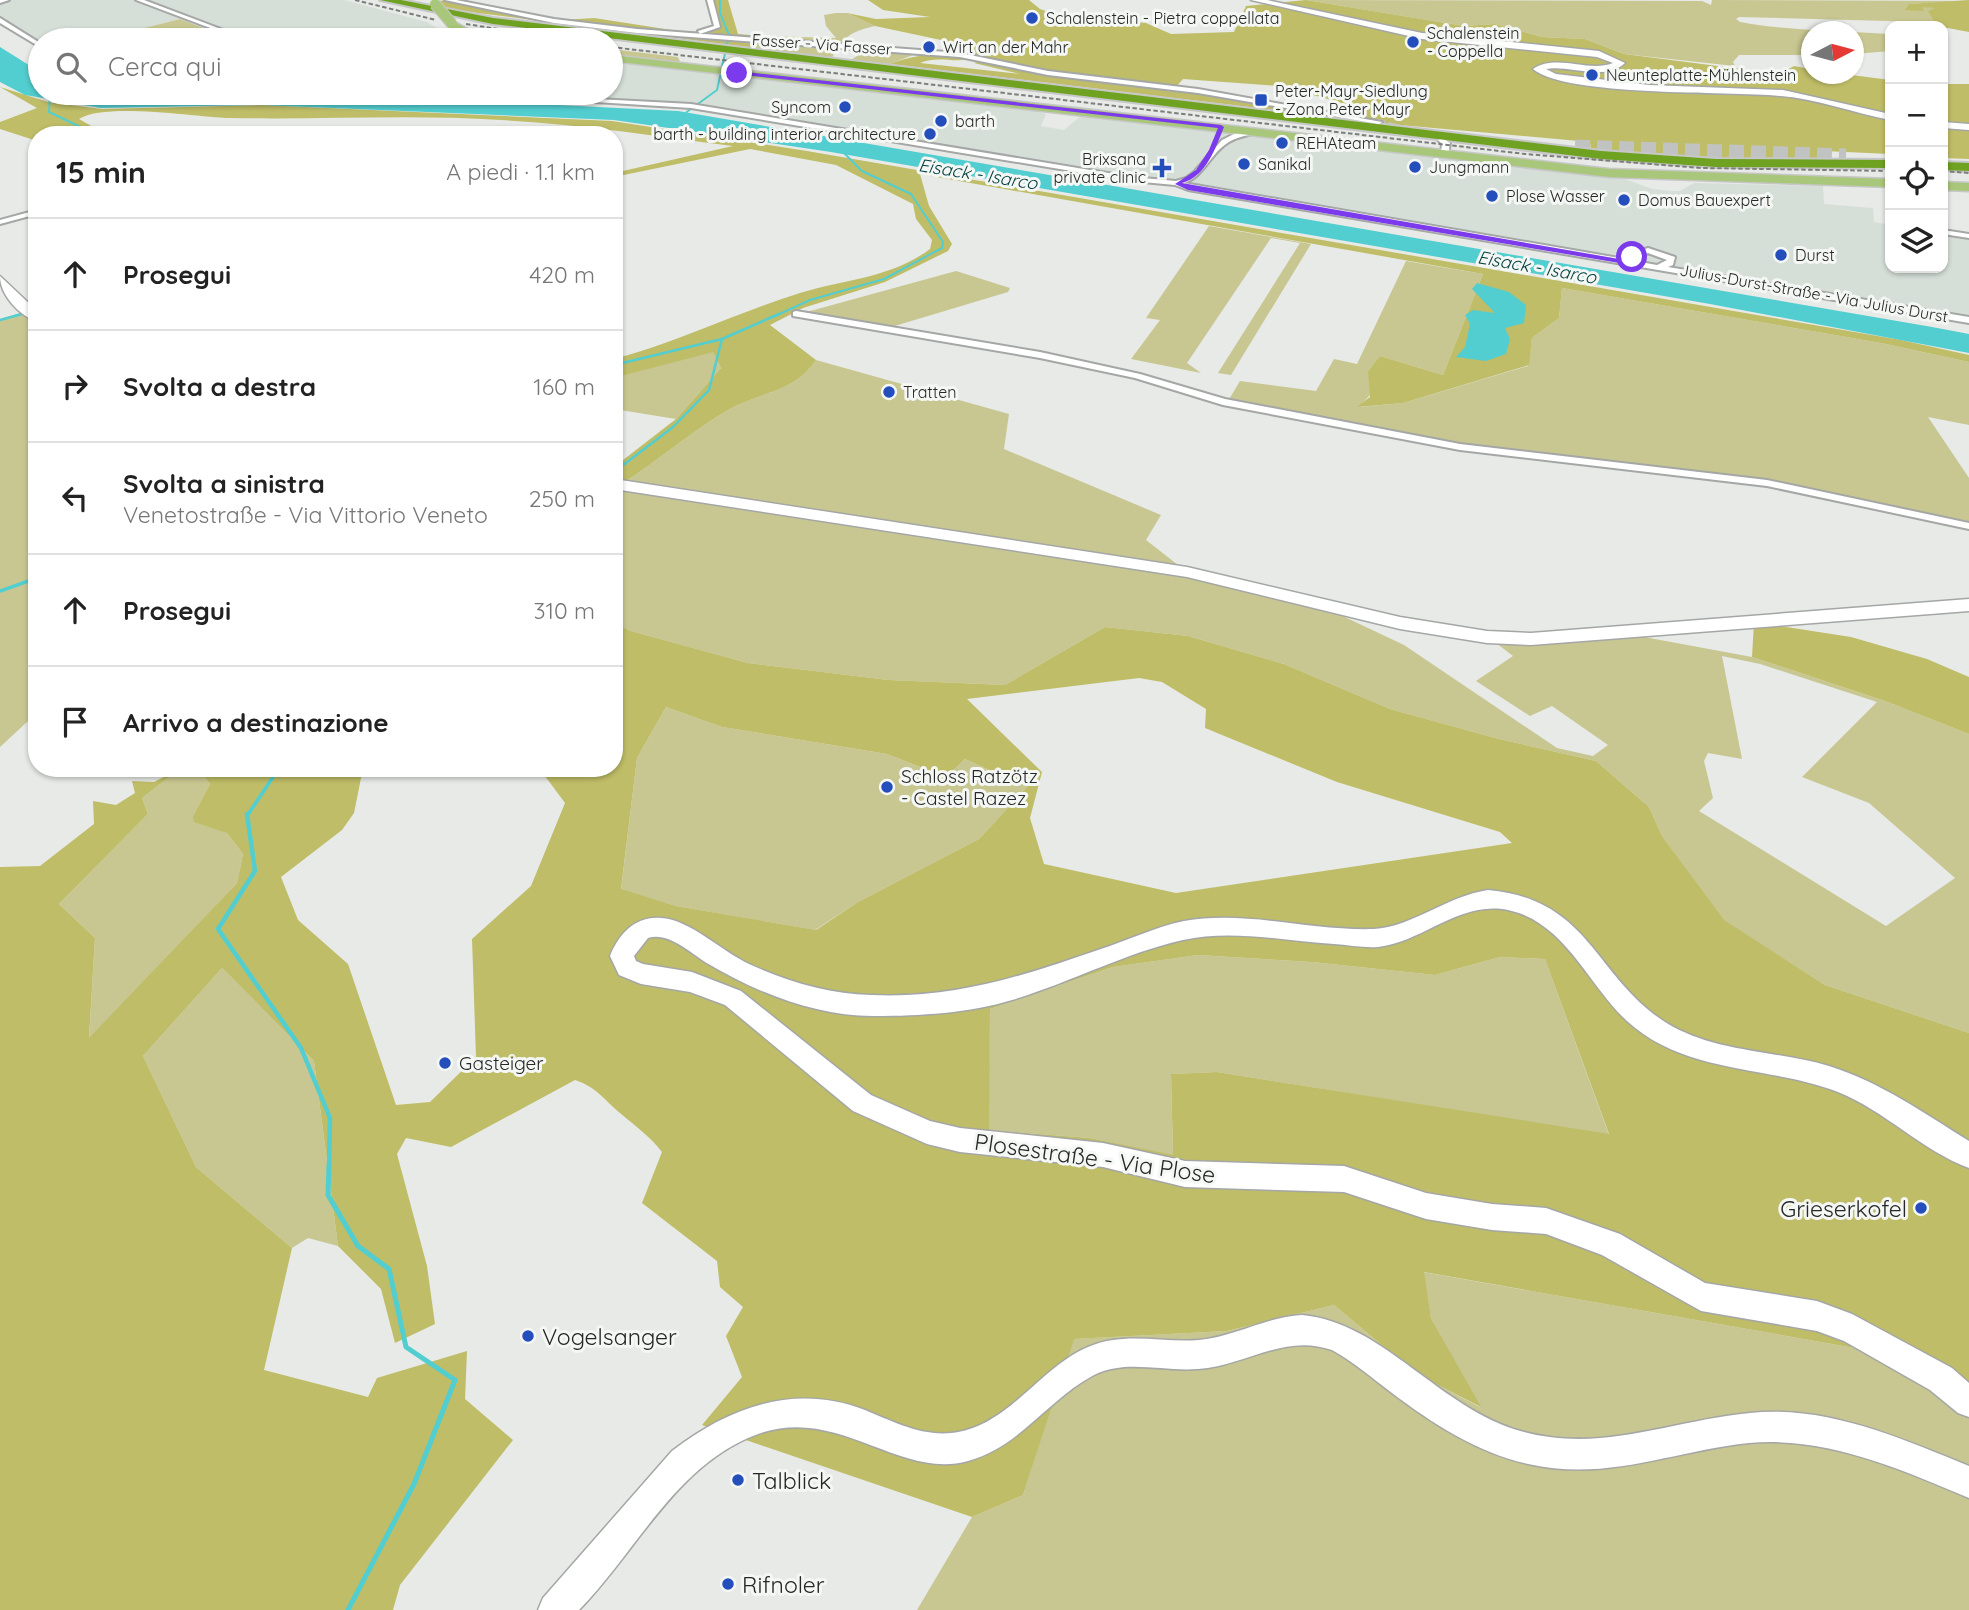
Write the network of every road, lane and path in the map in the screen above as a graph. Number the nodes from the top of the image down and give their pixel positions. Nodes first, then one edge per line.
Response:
1 (6, 0) edge
2 (139, 0) edge
3 (385, 0) edge
4 (397, 0) edge
5 (449, 0) edge
6 (710, 0) edge
7 (1255, 0) edge
8 (0, 1) edge
9 (433, 2) edge
10 (0, 20) edge
11 (580, 24) junction
12 (215, 28) edge
13 (457, 28) edge
14 (543, 28) edge
15 (570, 28) edge
16 (615, 28) edge
17 (623, 29) edge
18 (623, 34) edge
19 (28, 37) edge
20 (623, 38) edge
21 (623, 59) edge
22 (623, 102) edge
23 (1885, 116) edge
24 (1379, 122) tunnel mouth
25 (1948, 125) edge
26 (1969, 127) edge
27 (1225, 131) junction
28 (1575, 146) tunnel mouth
29 (1212, 150) junction
30 (1846, 156) tunnel mouth
31 (1885, 158) edge
32 (1885, 164) edge
33 (1948, 164) edge
34 (1969, 165) edge
35 (1885, 182) edge
36 (1177, 183) junction
37 (1948, 184) edge
38 (1969, 185) edge
39 (28, 214) edge
40 (0, 222) edge
41 (1948, 233) edge
42 (1969, 236) edge
43 (1637, 254) junction
44 (1619, 261) junction
45 (1643, 265) junction
46 (1659, 267) junction
47 (0, 280) edge
48 (28, 310) edge
49 (796, 314) dead end
50 (1969, 320) edge
51 (623, 485) edge
52 (1969, 526) edge
53 (1969, 605) edge
54 (1969, 1156) edge
55 (1969, 1402) edge
56 (1969, 1482) edge
57 (555, 1610) edge

1 - 8 street
2 - 12 street
3 - 14 highway
4 - 15 highway
5 - 11 street
6 - 11 street
7 - 23 street
9 - 13 main road, bridge
10 - 19 street
11 - 16 street, Fasser - Via Fasser
17 - 24 street, Fasser - Via Fasser
18 - 28 highway
20 - 32 highway
21 - 27 main road
22 - 36 street, Julius-Durst-Straße - Via Julius Durst
25 - 26 street
27 - 29 street
27 - 29 street
27 - 35 main road
29 - 36 street
30 - 31 highway
33 - 34 highway
36 - 44 street, Julius-Durst-Straße - Via Julius Durst
37 - 38 main road
39 - 40 street
41 - 42 street
43 - 44 street, Julius-Durst-Straße - Via Julius Durst
43 - 45 street
43 - 46 street, Julius-Durst-Straße - Via Julius Durst
44 - 45 street, Julius-Durst-Straße - Via Julius Durst
45 - 46 street, Julius-Durst-Straße - Via Julius Durst
46 - 50 street, Julius-Durst-Straße - Via Julius Durst
47 - 48 street
49 - 52 street
51 - 53 street
54 - 55 street, Plosestraße - Via Plose
56 - 57 street

